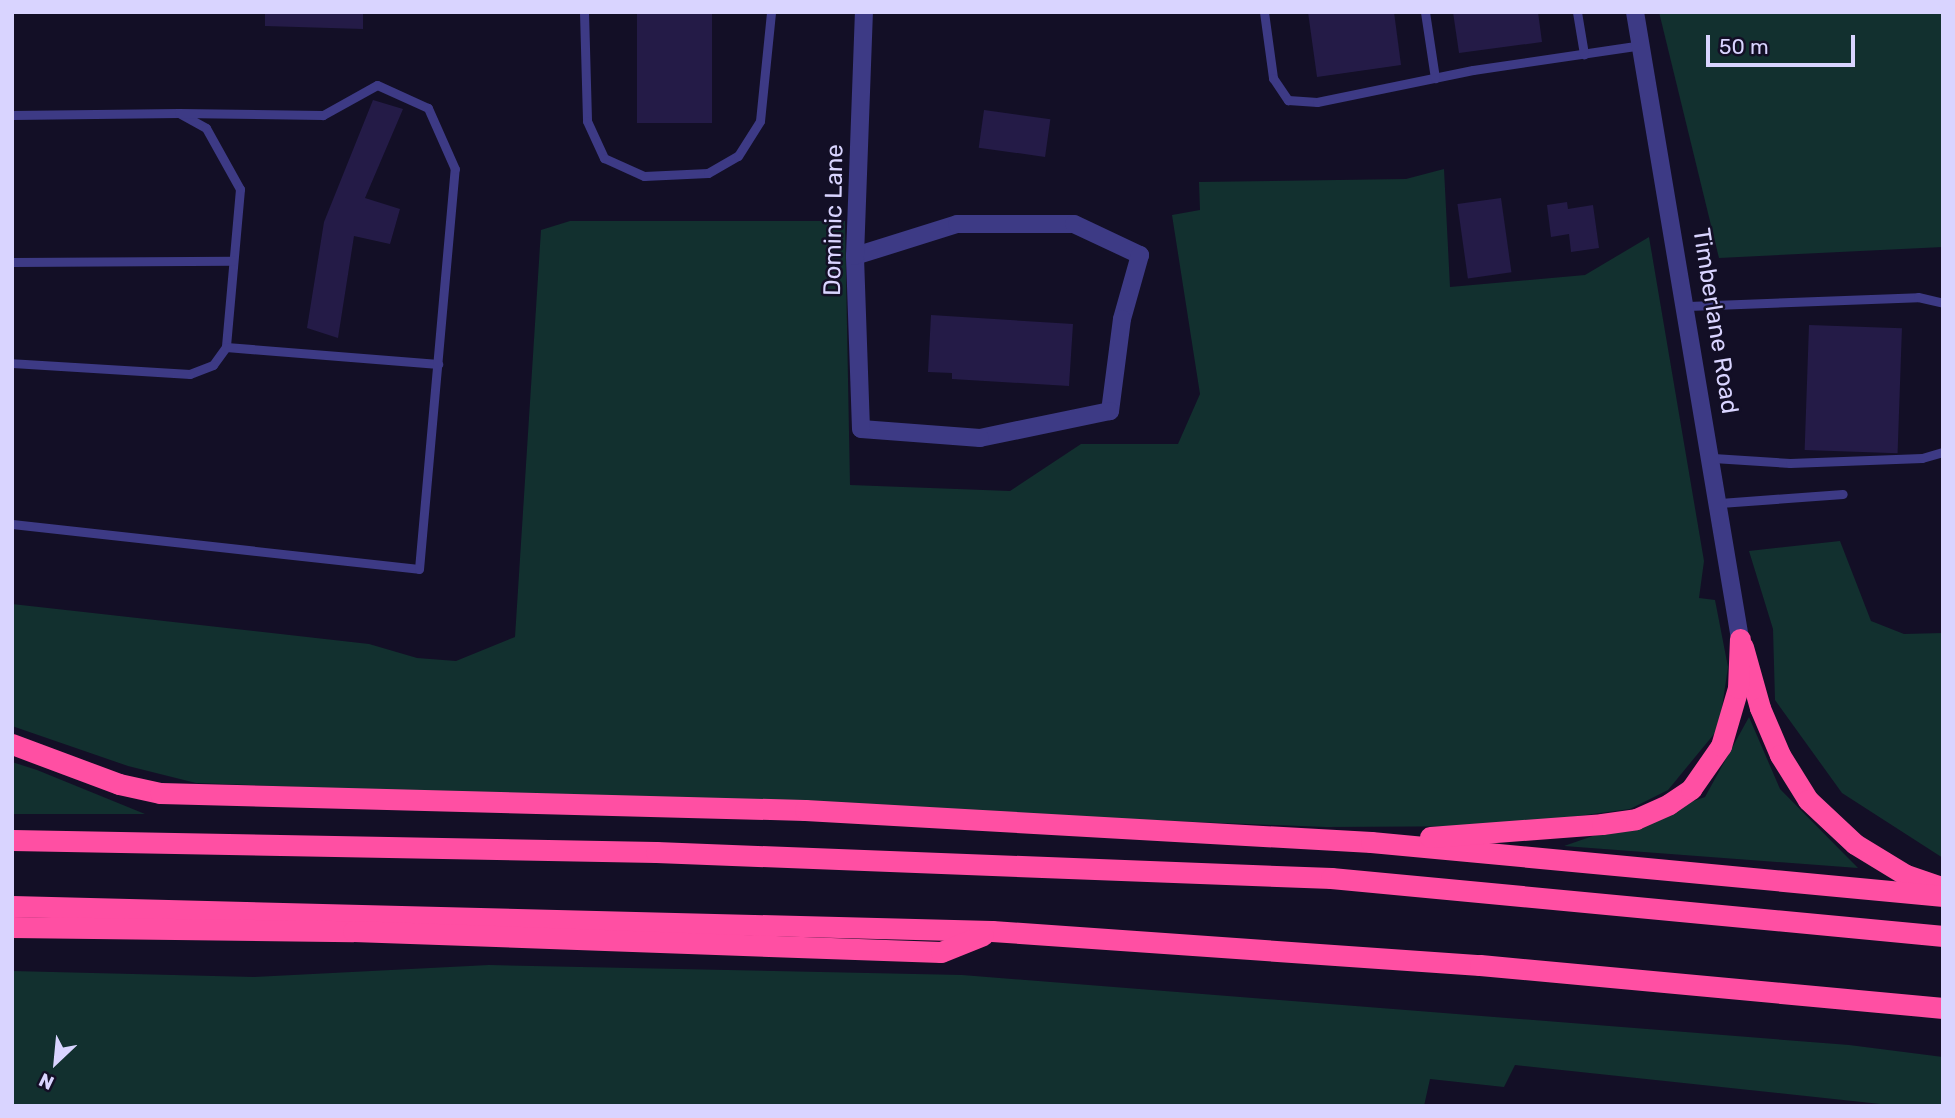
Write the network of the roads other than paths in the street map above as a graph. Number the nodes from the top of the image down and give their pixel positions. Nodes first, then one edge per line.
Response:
1 (584, 12) edge
2 (771, 12) edge
3 (864, 12) edge
4 (1264, 12) edge
5 (1425, 12) edge
6 (1577, 12) edge
7 (1635, 12) edge
8 (1642, 45) junction
9 (1584, 54) junction
10 (1435, 78) junction
11 (180, 113) junction
12 (12, 116) edge
13 (855, 256) junction
14 (233, 261) junction
15 (12, 262) edge
16 (1943, 303) edge
17 (1688, 306) junction
18 (226, 348) junction
19 (12, 363) edge
20 (438, 364) junction
21 (1943, 452) edge
22 (1713, 458) junction
23 (1843, 494) dead end
24 (1720, 503) junction
25 (12, 524) edge
26 (1740, 639) junction
27 (12, 744) edge
28 (12, 840) edge
29 (1371, 842) junction
30 (1943, 888) edge
31 (1943, 896) edge
32 (12, 906) edge
33 (12, 928) edge
34 (992, 931) junction
35 (1943, 936) edge
36 (1943, 1008) edge

1 - 2 lane
3 - 13 street, Dominic Lane
4 - 10 lane
5 - 10 lane
6 - 9 lane
7 - 8 street, Timberlane Road
8 - 9 lane
8 - 17 street, Timberlane Road
9 - 10 lane
11 - 12 lane
11 - 14 lane
11 - 20 lane
13 - 13 street, Dominic Lane
14 - 15 lane
14 - 18 lane
16 - 17 lane
17 - 22 street, Timberlane Road
18 - 19 lane
18 - 20 lane
20 - 25 lane
21 - 22 lane
22 - 24 street, Timberlane Road
23 - 24 lane
24 - 26 street, Timberlane Road
26 - 29 highway
26 - 30 highway
27 - 29 highway
28 - 35 highway
29 - 31 highway
32 - 34 highway
33 - 34 highway
34 - 36 highway

